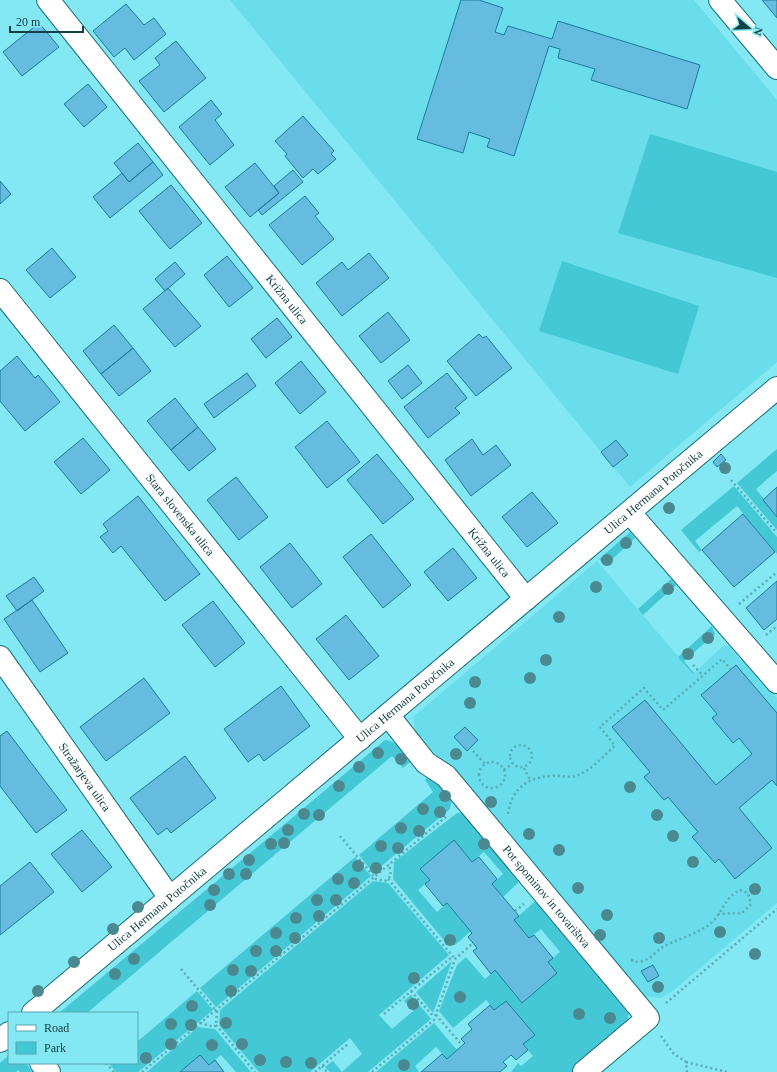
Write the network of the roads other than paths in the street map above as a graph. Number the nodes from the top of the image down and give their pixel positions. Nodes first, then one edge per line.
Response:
1 (48, 0) edge
2 (720, 0) edge
3 (777, 68) edge
4 (0, 290) edge
5 (777, 388) edge
6 (630, 513) junction
7 (526, 599) junction
8 (0, 657) edge
9 (777, 682) edge
10 (388, 715) junction
11 (360, 739) junction
12 (170, 898) junction
13 (34, 1012) edge
14 (8, 1034) edge
15 (0, 1041) edge
16 (42, 1064) edge
17 (49, 1072) edge
18 (584, 1072) edge

1 - 7 street, Križna ulica
2 - 3 street
4 - 11 street, Stara slovenska ulica
5 - 6 street, Ulica Hermana Potočnika
6 - 7 street, Ulica Hermana Potočnika
6 - 9 street
7 - 10 street, Ulica Hermana Potočnika
8 - 12 street, Stražarjeva ulica
10 - 11 street, Ulica Hermana Potočnika
10 - 18 street, Pot spominov in tovarištva
11 - 12 street, Ulica Hermana Potočnika
12 - 13 street, Ulica Hermana Potočnika
14 - 15 street
16 - 17 street

